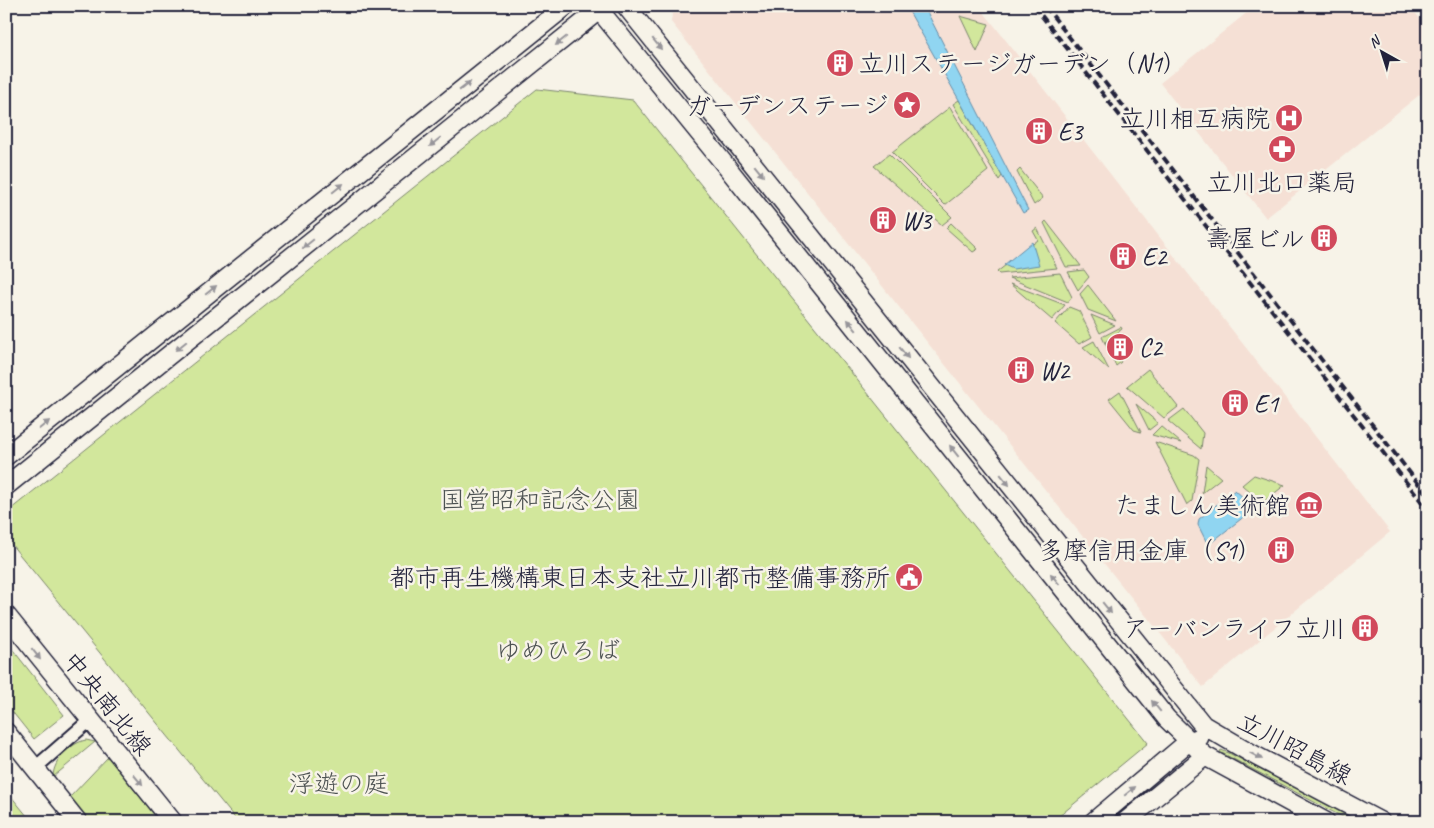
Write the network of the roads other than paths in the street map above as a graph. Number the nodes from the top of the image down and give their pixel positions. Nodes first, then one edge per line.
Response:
1 (566, 6) edge
2 (626, 6) edge
3 (600, 8) edge
4 (6, 456) edge
5 (6, 486) edge
6 (6, 615) edge
7 (89, 721) junction
8 (6, 732) edge
9 (1214, 733) junction
10 (1188, 742) junction
11 (1205, 756) junction
12 (35, 768) junction
13 (78, 822) edge
14 (173, 822) edge
15 (1093, 822) edge
16 (1125, 822) edge
17 (1326, 822) edge
18 (1381, 822) edge

4 -> 1 street
2 -> 9 street
3 -> 5 street
10 -> 3 street
6 -> 7 street, 中央南北線
7 - 12 street
7 -> 14 street, 中央南北線
8 - 12 street
9 - 10 street, 立川昭島線
9 - 11 street
9 -> 18 street, 立川昭島線
10 - 11 street
15 -> 10 street, 立川昭島線
11 - 16 street, 立川昭島線
11 - 17 street, 立川昭島線
12 - 13 street

